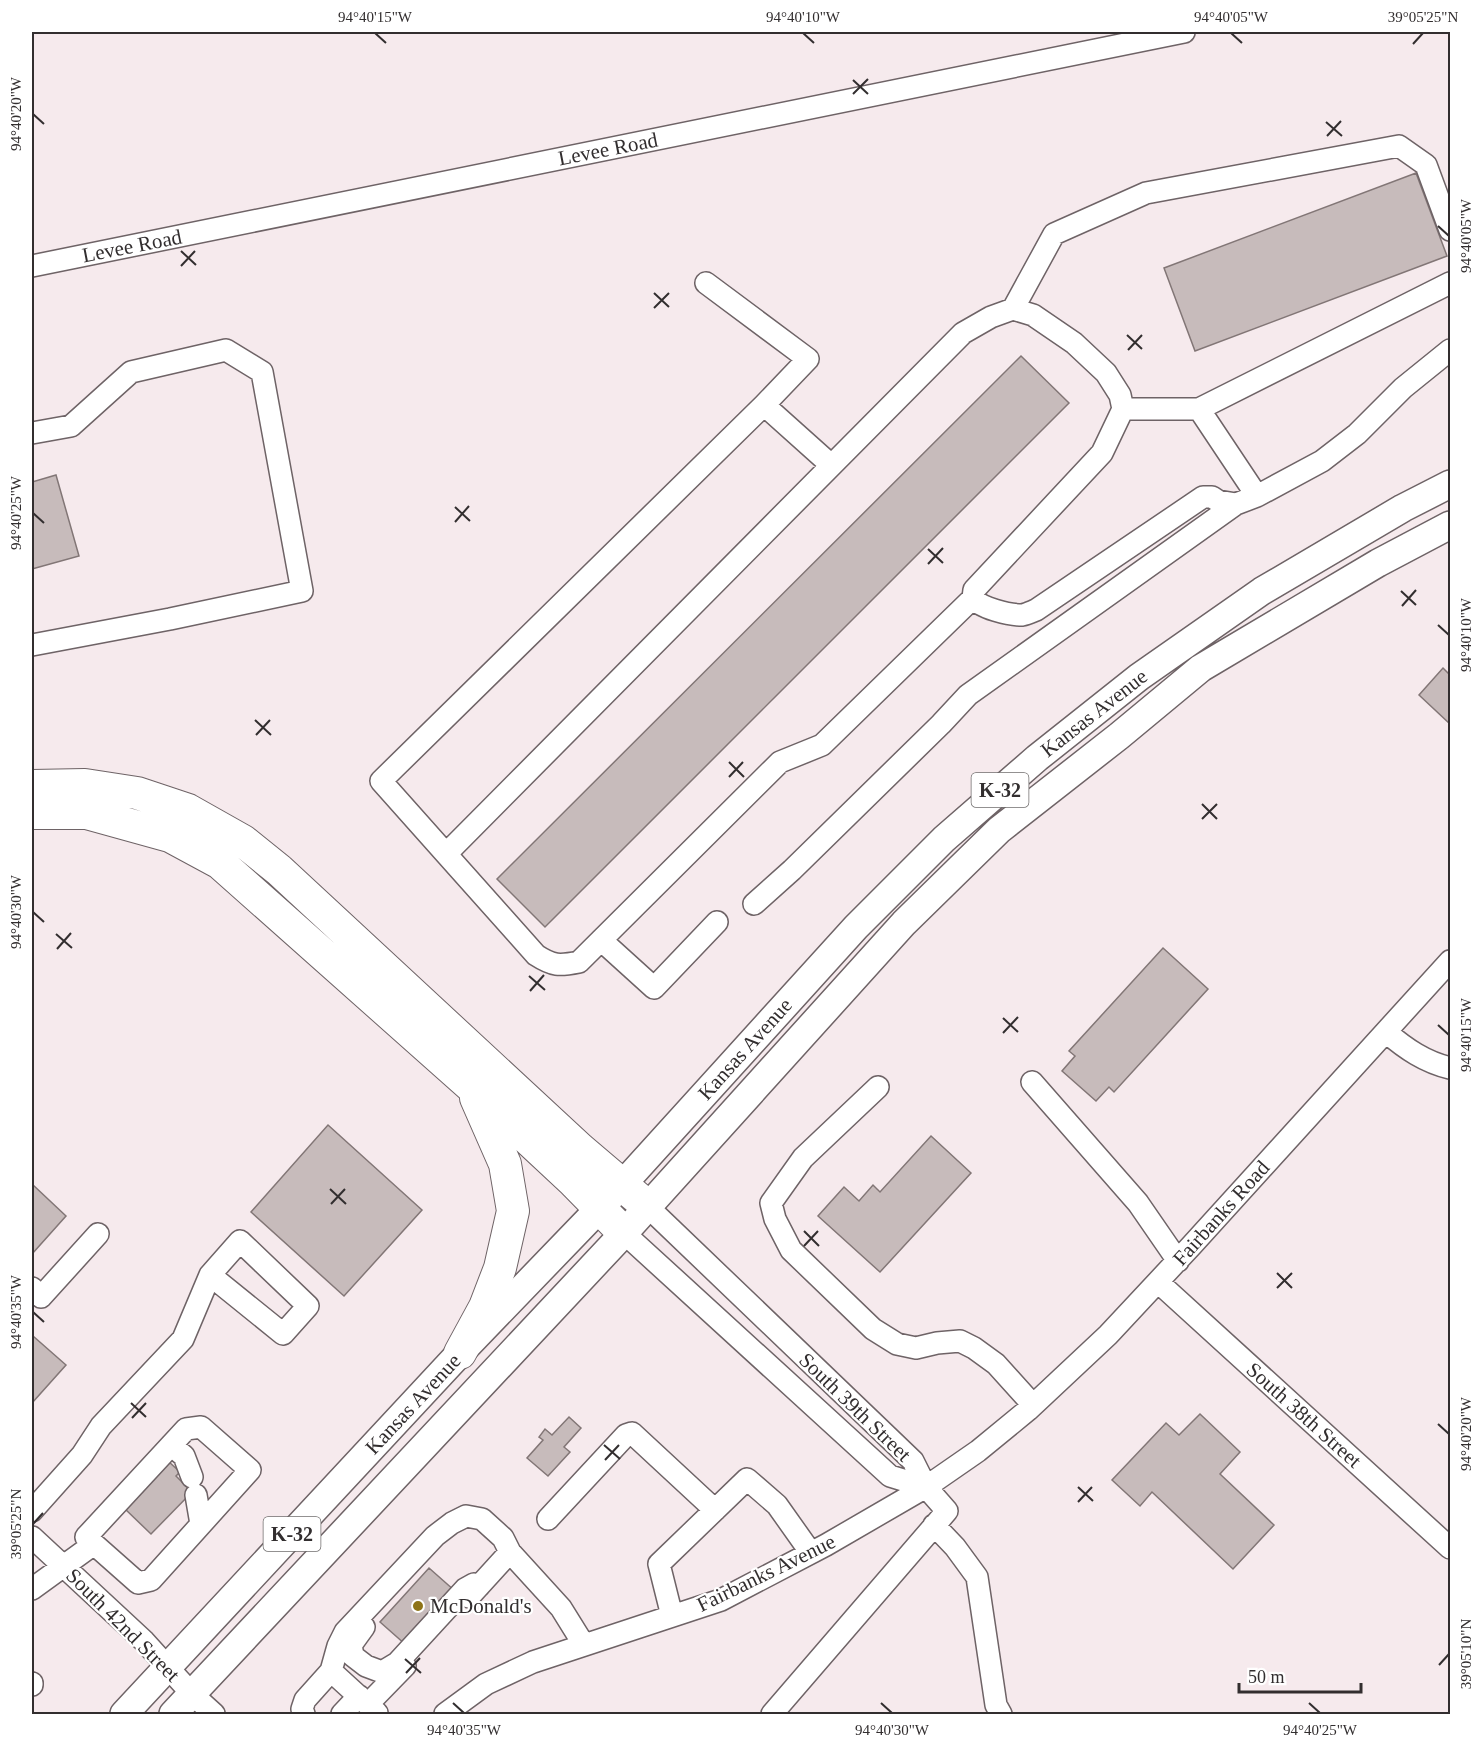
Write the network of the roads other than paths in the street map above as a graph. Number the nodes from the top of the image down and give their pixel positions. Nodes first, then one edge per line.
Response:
1 (1184, 32) edge
2 (1450, 230) edge
3 (32, 266) edge
4 (706, 283) dead end
5 (1450, 283) edge
6 (1012, 309) junction
7 (1450, 350) edge
8 (764, 405) junction
9 (1123, 409) junction
10 (1199, 409) junction
11 (32, 433) edge
12 (831, 465) junction
13 (1450, 484) edge
14 (1257, 496) junction
15 (1236, 504) junction
16 (1450, 525) edge
17 (978, 602) junction
18 (32, 645) edge
19 (32, 786) edge
20 (32, 813) edge
21 (446, 854) junction
22 (754, 904) dead end
23 (717, 922) dead end
24 (601, 940) junction
25 (1450, 961) edge
26 (1386, 1032) junction
27 (1450, 1068) edge
28 (1032, 1082) dead end
29 (471, 1086) junction
30 (878, 1087) dead end
31 (622, 1185) junction
32 (647, 1206) junction
33 (600, 1208) junction
34 (624, 1233) junction
35 (98, 1234) dead end
36 (1178, 1261) junction
37 (210, 1275) junction
38 (1158, 1282) junction
39 (32, 1288) edge
40 (460, 1353) junction
41 (1033, 1405) junction
42 (171, 1445) junction
43 (978, 1451) joint
44 (926, 1487) junction
45 (715, 1510) junction
46 (32, 1511) edge
47 (548, 1519) dead end
48 (201, 1524) junction
49 (932, 1529) junction
50 (435, 1536) junction
51 (32, 1537) edge
52 (90, 1541) junction
53 (1450, 1548) edge
54 (510, 1552) junction
55 (811, 1553) junction
56 (63, 1566) junction
57 (479, 1586) junction
58 (32, 1589) edge
59 (672, 1616) junction
60 (584, 1645) junction
61 (167, 1667) junction
62 (331, 1671) junction
63 (192, 1694) junction
64 (368, 1705) edge
65 (124, 1714) edge
66 (173, 1714) edge
67 (214, 1714) edge
68 (304, 1714) edge
69 (342, 1714) edge
70 (445, 1714) edge
71 (772, 1714) edge
72 (1001, 1714) edge

1 - 3 street, Levee Road
2 - 6 street
4 - 8 street
5 - 10 street
6 - 9 street
6 - 12 street
7 - 14 street
8 - 12 street
8 - 21 street
9 - 10 street
9 - 17 street
10 - 14 street
11 - 18 street
12 - 21 street
13 - 31 main road, Kansas Avenue / K-32
14 - 15 street
15 - 17 street
15 - 22 street
16 - 32 main road, Kansas Avenue / K-32
17 - 24 street
19 - 31 highway
20 - 29 highway
21 - 24 street
23 - 24 street
25 - 26 street, Fairbanks Road
26 - 27 street
26 - 36 street, Fairbanks Road
28 - 36 street
29 - 33 highway
29 - 40 highway
30 - 41 street
31 - 32 highway
31 - 33 main road, Kansas Avenue / K-32
32 - 34 main road, Kansas Avenue / K-32
32 - 44 street, South 39th Street
33 - 34 highway
33 - 40 main road, Kansas Avenue / K-32
34 - 44 street, South 39th Street
34 - 63 main road, Kansas Avenue / K-32
35 - 39 street
36 - 38 street, Fairbanks Road
37 - 37 street
37 - 46 street
38 - 41 street, Fairbanks Road
38 - 53 street, South 38th Street
40 - 61 main road, Kansas Avenue / K-32
41 - 43 street, Fairbanks Road
42 - 48 street
42 - 48 street
42 - 52 street
43 - 44 street, Fairbanks Avenue
44 - 49 street
44 - 55 street, Fairbanks Avenue
45 - 47 street
45 - 55 street
45 - 59 street
48 - 52 street
49 - 71 street
49 - 72 street
50 - 54 street
50 - 57 street
50 - 62 street
51 - 56 street, South 42nd Street
52 - 56 street
54 - 57 street
54 - 60 street
55 - 59 street, Fairbanks Avenue
56 - 58 street
56 - 61 street, South 42nd Street
57 - 64 street
59 - 60 street, Fairbanks Avenue
60 - 70 street, Fairbanks Avenue
61 - 63 street, South 42nd Street
61 - 65 main road, Kansas Avenue / K-32
62 - 64 street
62 - 68 street
63 - 66 main road, Kansas Avenue / K-32
63 - 67 street, South 42nd Street
64 - 69 street

